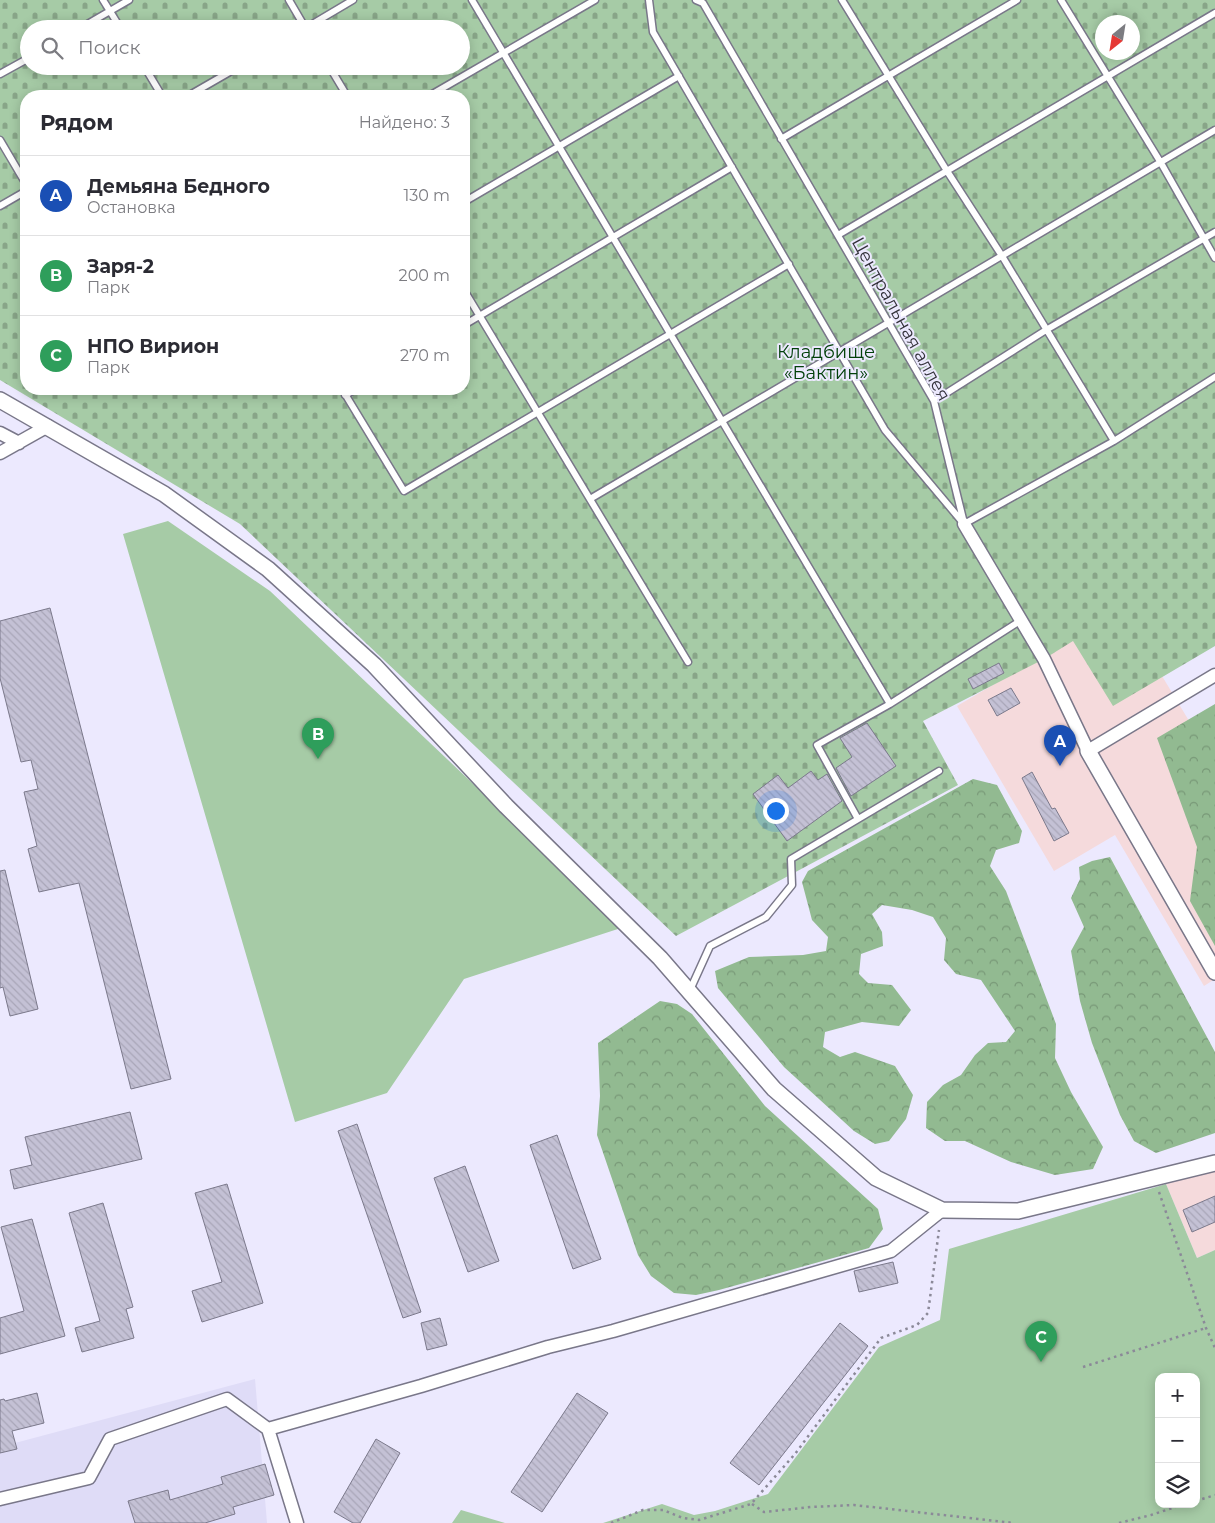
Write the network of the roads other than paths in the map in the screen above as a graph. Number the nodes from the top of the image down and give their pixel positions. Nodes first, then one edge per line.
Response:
1 (103, 0) edge
2 (129, 0) edge
3 (289, 0) edge
4 (353, 0) edge
5 (472, 0) edge
6 (595, 0) edge
7 (649, 0) edge
8 (696, 0) edge
9 (842, 0) edge
10 (1017, 0) edge
11 (1061, 0) edge
12 (110, 11) junction
13 (1215, 12) edge
14 (94, 20) edge
15 (116, 20) edge
16 (300, 20) edge
17 (319, 20) edge
18 (504, 52) junction
19 (20, 63) edge
20 (470, 72) edge
21 (0, 74) edge
22 (149, 75) edge
23 (224, 75) edge
24 (334, 75) edge
25 (465, 75) edge
26 (679, 76) junction
27 (889, 76) junction
28 (1108, 76) junction
29 (158, 90) edge
30 (198, 90) edge
31 (343, 90) edge
32 (439, 90) edge
33 (1215, 130) edge
34 (781, 139) junction
35 (0, 140) edge
36 (559, 146) junction
37 (1161, 162) junction
38 (732, 167) junction
39 (947, 171) junction
40 (20, 174) edge
41 (20, 194) edge
42 (470, 198) edge
43 (0, 206) edge
44 (1215, 232) edge
45 (838, 236) junction
46 (613, 237) junction
47 (1204, 238) junction
48 (1002, 256) junction
49 (1215, 258) edge
50 (789, 264) junction
51 (470, 300) edge
52 (480, 316) junction
53 (470, 322) edge
54 (889, 323) junction
55 (1046, 330) junction
56 (671, 334) junction
57 (840, 352) junction
58 (1215, 376) edge
59 (346, 395) edge
60 (0, 400) edge
61 (934, 401) junction
62 (538, 413) junction
63 (722, 421) junction
64 (48, 426) junction
65 (0, 433) edge
66 (1114, 441) junction
67 (19, 443) junction
68 (0, 453) edge
69 (590, 499) junction
70 (964, 524) junction
71 (1020, 620) junction
72 (688, 662) dead end
73 (1215, 675) edge
74 (890, 704) junction
75 (1088, 751) junction
76 (939, 771) dead end
77 (858, 820) junction
78 (1215, 972) edge
79 (689, 991) junction
80 (1215, 1163) edge
81 (942, 1210) junction
82 (268, 1429) junction
83 (0, 1499) edge
84 (297, 1523) edge

1 - 12 lane
2 - 12 lane
3 - 16 lane
4 - 17 lane
5 - 18 lane
6 - 18 lane
7 - 26 lane
8 - 34 lane, Центральная аллея
9 - 27 lane
10 - 27 lane
11 - 28 lane
12 - 14 lane
12 - 15 lane
13 - 28 lane
18 - 20 lane
18 - 36 lane
19 - 21 lane
22 - 29 lane
23 - 30 lane
24 - 31 lane
25 - 32 lane
26 - 36 lane
26 - 38 lane
27 - 34 lane
27 - 39 lane
28 - 37 lane
28 - 39 lane
33 - 37 lane
34 - 45 lane, Центральная аллея
35 - 40 lane
36 - 42 lane
36 - 46 lane
37 - 47 lane
37 - 48 lane
38 - 46 lane
38 - 50 lane
39 - 45 lane
39 - 48 lane
41 - 43 lane
44 - 47 lane
45 - 54 lane, Центральная аллея
46 - 52 lane
46 - 56 lane
47 - 49 lane
47 - 55 lane
48 - 54 lane
48 - 55 lane
50 - 56 lane
50 - 57 lane
51 - 52 lane
52 - 53 lane
52 - 62 lane
54 - 57 lane
54 - 61 lane, Центральная аллея
55 - 61 lane
55 - 66 lane
56 - 62 lane
56 - 63 lane
57 - 63 lane
57 - 70 lane
58 - 66 lane
59 - 62 lane
60 - 64 street
61 - 70 lane, Центральная аллея
62 - 69 lane
63 - 69 lane
63 - 74 lane
64 - 67 street
64 - 79 street
65 - 67 street
66 - 70 lane
67 - 68 street
69 - 72 lane
70 - 71 street
71 - 74 lane
71 - 75 street
73 - 75 street
74 - 77 lane
75 - 78 street
76 - 77 lane
77 - 79 lane
79 - 81 street
80 - 81 street
81 - 82 street
82 - 83 street
82 - 84 street

